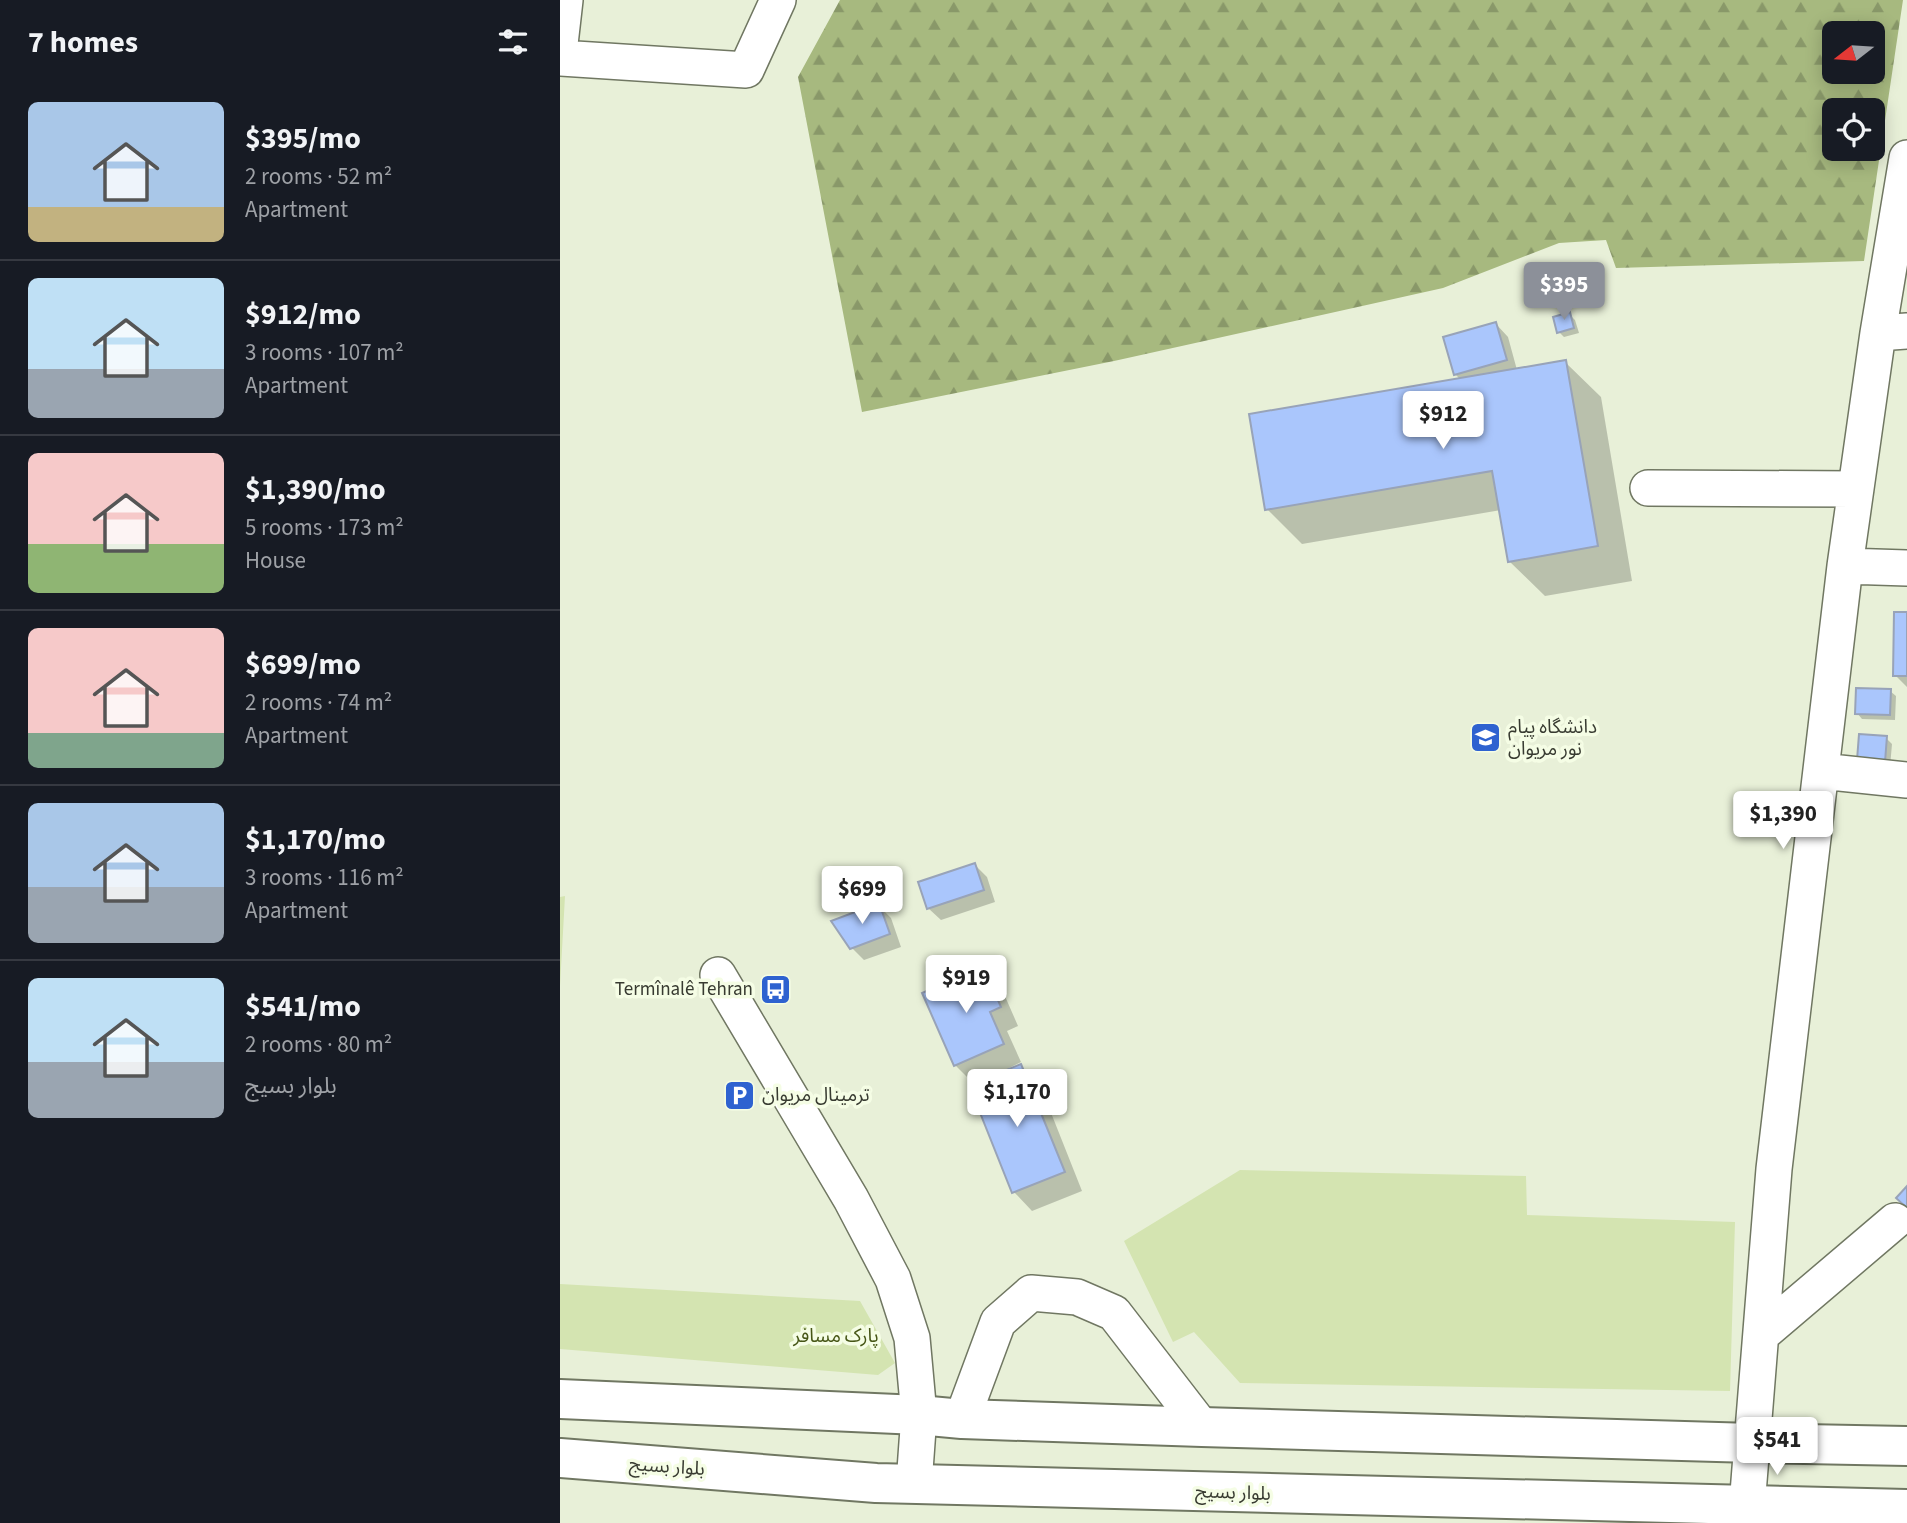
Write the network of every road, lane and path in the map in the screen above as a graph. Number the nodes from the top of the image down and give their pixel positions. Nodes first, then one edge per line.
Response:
1 (565, 0) edge
2 (778, 0) edge
3 (560, 44) edge
4 (560, 58) edge
5 (1907, 158) edge
6 (1893, 332) edge
7 (1648, 488) dead end
8 (1856, 489) junction
9 (1845, 566) junction
10 (1907, 568) edge
11 (1821, 771) junction
12 (1907, 780) edge
13 (718, 975) dead end
14 (1895, 1221) dead end
15 (1761, 1335) junction
16 (560, 1399) edge
17 (919, 1415) junction
18 (962, 1419) junction
19 (1202, 1427) junction
20 (1752, 1443) junction
21 (1907, 1446) edge
22 (560, 1458) edge
23 (914, 1484) junction
24 (1747, 1506) junction
25 (1907, 1509) edge
26 (1498, 1511) edge

1 - 3 street
2 - 4 street
5 - 6 street
6 - 8 street
7 - 8 street
8 - 9 street
9 - 10 street
9 - 11 street
11 - 12 street
11 - 15 street
13 - 17 street
14 - 15 street
15 - 20 street
16 - 17 main road
17 - 18 main road
17 - 23 street
18 - 19 main road
18 - 19 street
19 - 20 main road
20 - 21 main road
20 - 24 street
22 - 23 main road, بلوار بسیج
23 - 26 main road, بلوار بسیج
24 - 25 main road, بلوار بسیج
24 - 26 main road, بلوار بسیج

